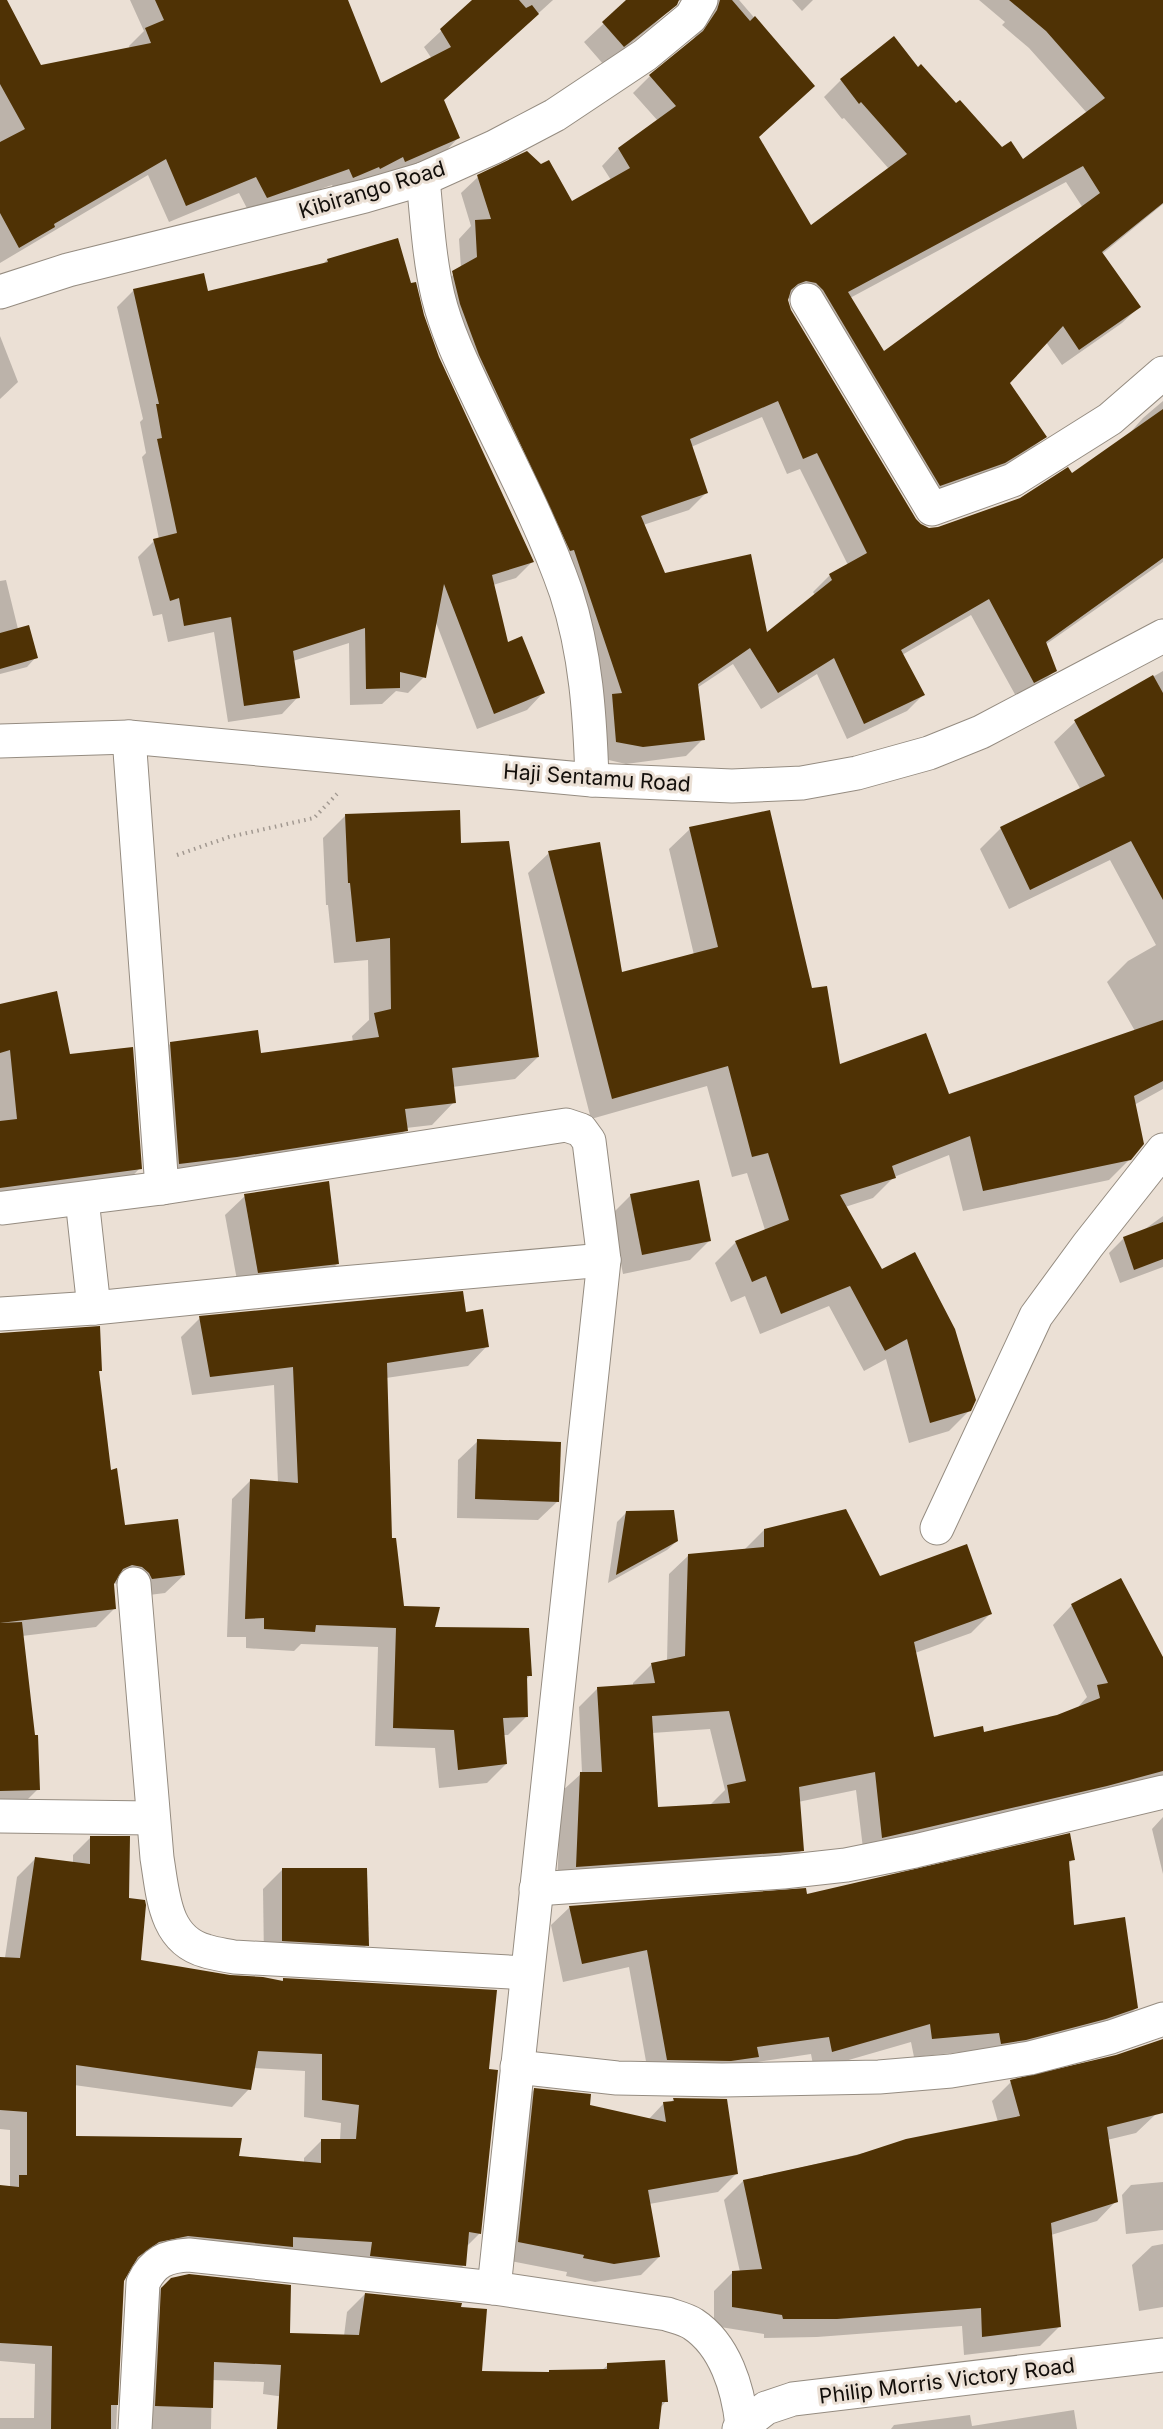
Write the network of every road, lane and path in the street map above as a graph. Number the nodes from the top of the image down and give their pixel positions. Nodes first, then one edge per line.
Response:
1 (701, 0) edge
2 (423, 179) junction
3 (0, 292) edge
4 (807, 300) dead end
5 (1163, 373) edge
6 (1163, 636) edge
7 (129, 737) junction
8 (0, 741) edge
9 (347, 757) junction
10 (592, 780) junction
11 (139, 868) junction
12 (1163, 1150) edge
13 (162, 1188) junction
14 (82, 1199) junction
15 (3, 1208) dead end
16 (604, 1260) junction
17 (94, 1308) junction
18 (0, 1314) edge
19 (937, 1528) dead end
20 (134, 1584) dead end
21 (1163, 1792) edge
22 (0, 1816) edge
23 (152, 1818) junction
24 (536, 1889) junction
25 (527, 1973) junction
26 (1163, 2019) edge
27 (517, 2067) junction
28 (494, 2288) junction
29 (1163, 2355) edge
30 (741, 2427) edge
31 (135, 2429) edge

1 - 2 street, Kibirango Road
2 - 3 street, Kibirango Road
2 - 10 street
4 - 5 street
6 - 10 street, Haji Sentamu Road
7 - 8 street, Haji Sentamu Road
7 - 9 street, Haji Sentamu Road
7 - 11 street
9 - 10 street, Haji Sentamu Road
9 - 11 path
11 - 13 street
12 - 19 street
13 - 14 street
13 - 16 street
14 - 15 street
14 - 17 street
16 - 17 street
16 - 24 street
17 - 18 street
20 - 23 street
21 - 24 street
22 - 23 street
23 - 25 street
24 - 25 street
25 - 27 street
26 - 27 street
27 - 28 street
28 - 30 street
28 - 31 street
29 - 30 street, Philip Morris Victory Road

